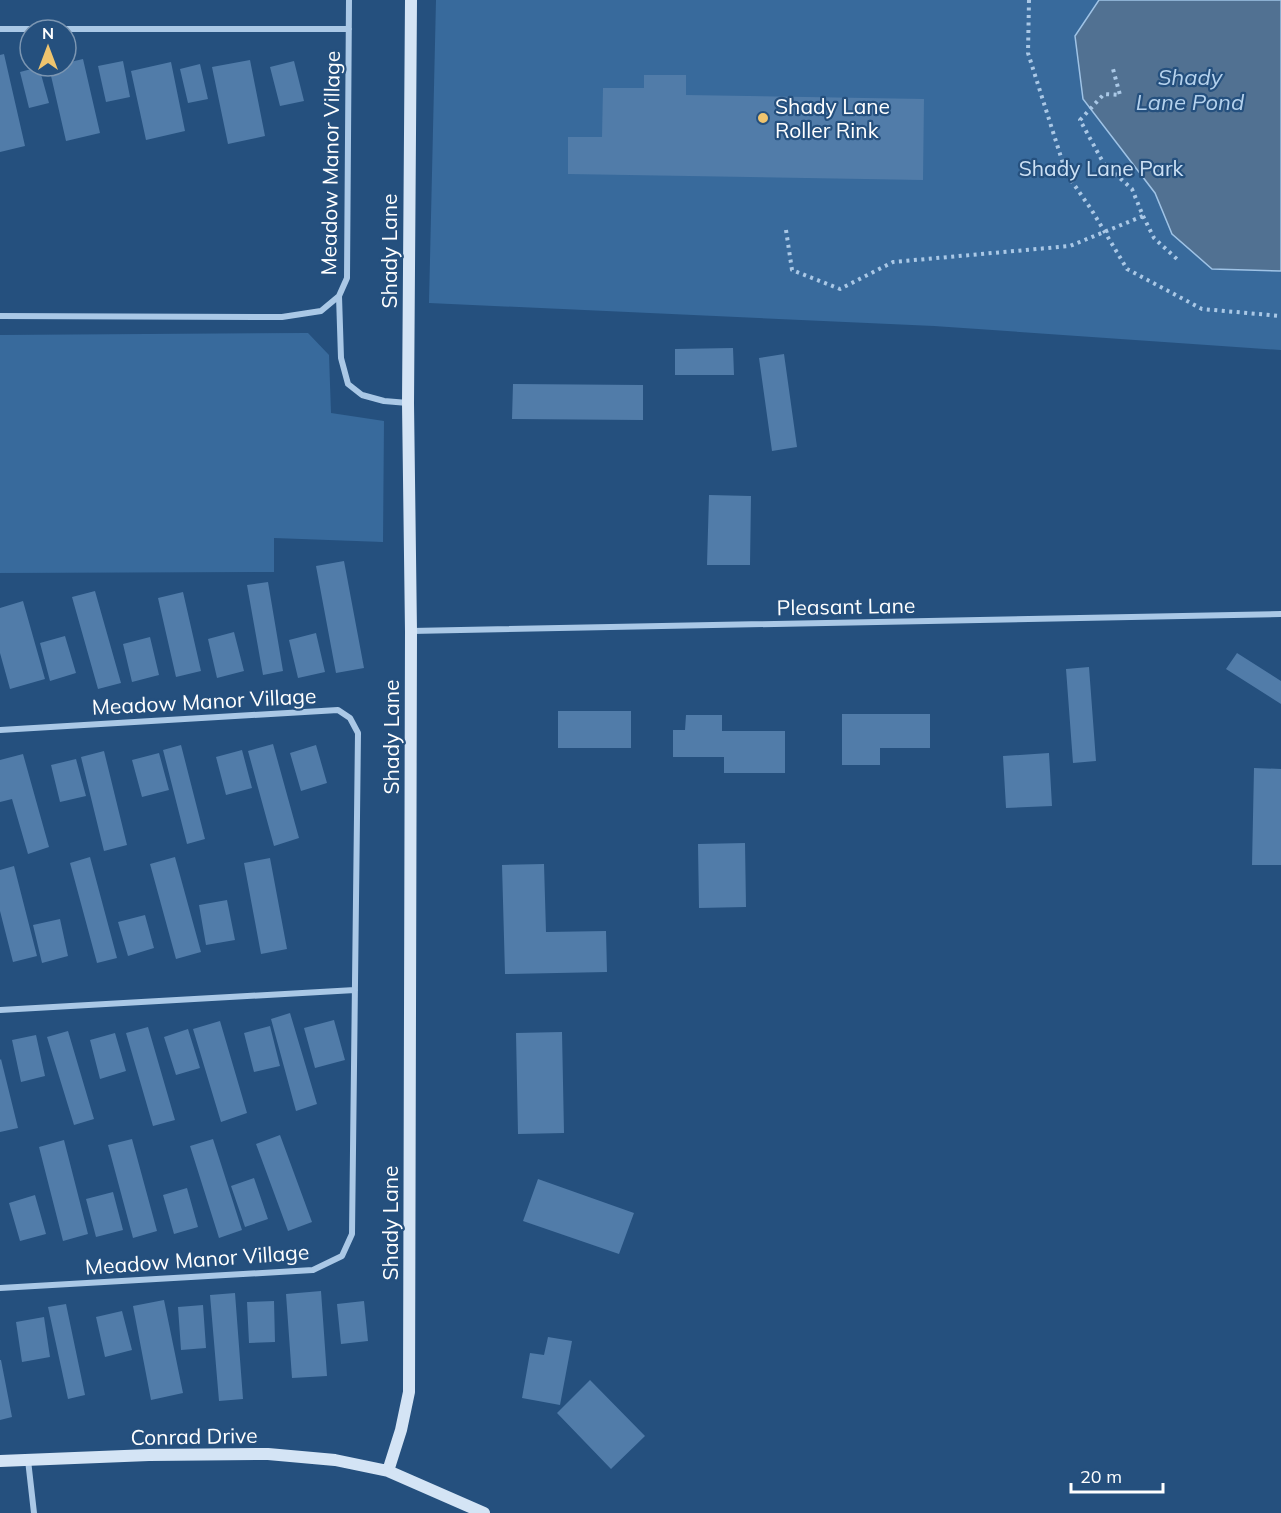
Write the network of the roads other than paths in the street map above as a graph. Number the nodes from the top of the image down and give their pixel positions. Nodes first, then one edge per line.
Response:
1 (349, 0) edge
2 (411, 0) edge
3 (0, 29) edge
4 (349, 29) junction
5 (339, 296) junction
6 (0, 316) edge
7 (408, 403) junction
8 (1281, 615) edge
9 (411, 631) junction
10 (0, 730) edge
11 (355, 990) junction
12 (0, 1010) edge
13 (0, 1288) edge
14 (27, 1460) junction
15 (0, 1461) edge
16 (388, 1472) junction
17 (34, 1513) edge
18 (484, 1513) edge

1 - 4 street, Meadow Manor Village
2 - 7 main road, Shady Lane
3 - 4 street, Meadow Manor Village
4 - 5 street, Meadow Manor Village
5 - 6 street, Meadow Manor Village
5 - 7 street, Meadow Manor Village
7 - 9 main road, Shady Lane
8 - 9 street, Pleasant Lane
9 - 16 main road, Shady Lane
10 - 11 street, Meadow Manor Village
11 - 12 street
11 - 13 street, Meadow Manor Village
14 - 15 main road, Conrad Drive
14 - 16 main road, Conrad Drive
14 - 17 street
16 - 18 main road, Conrad Drive

